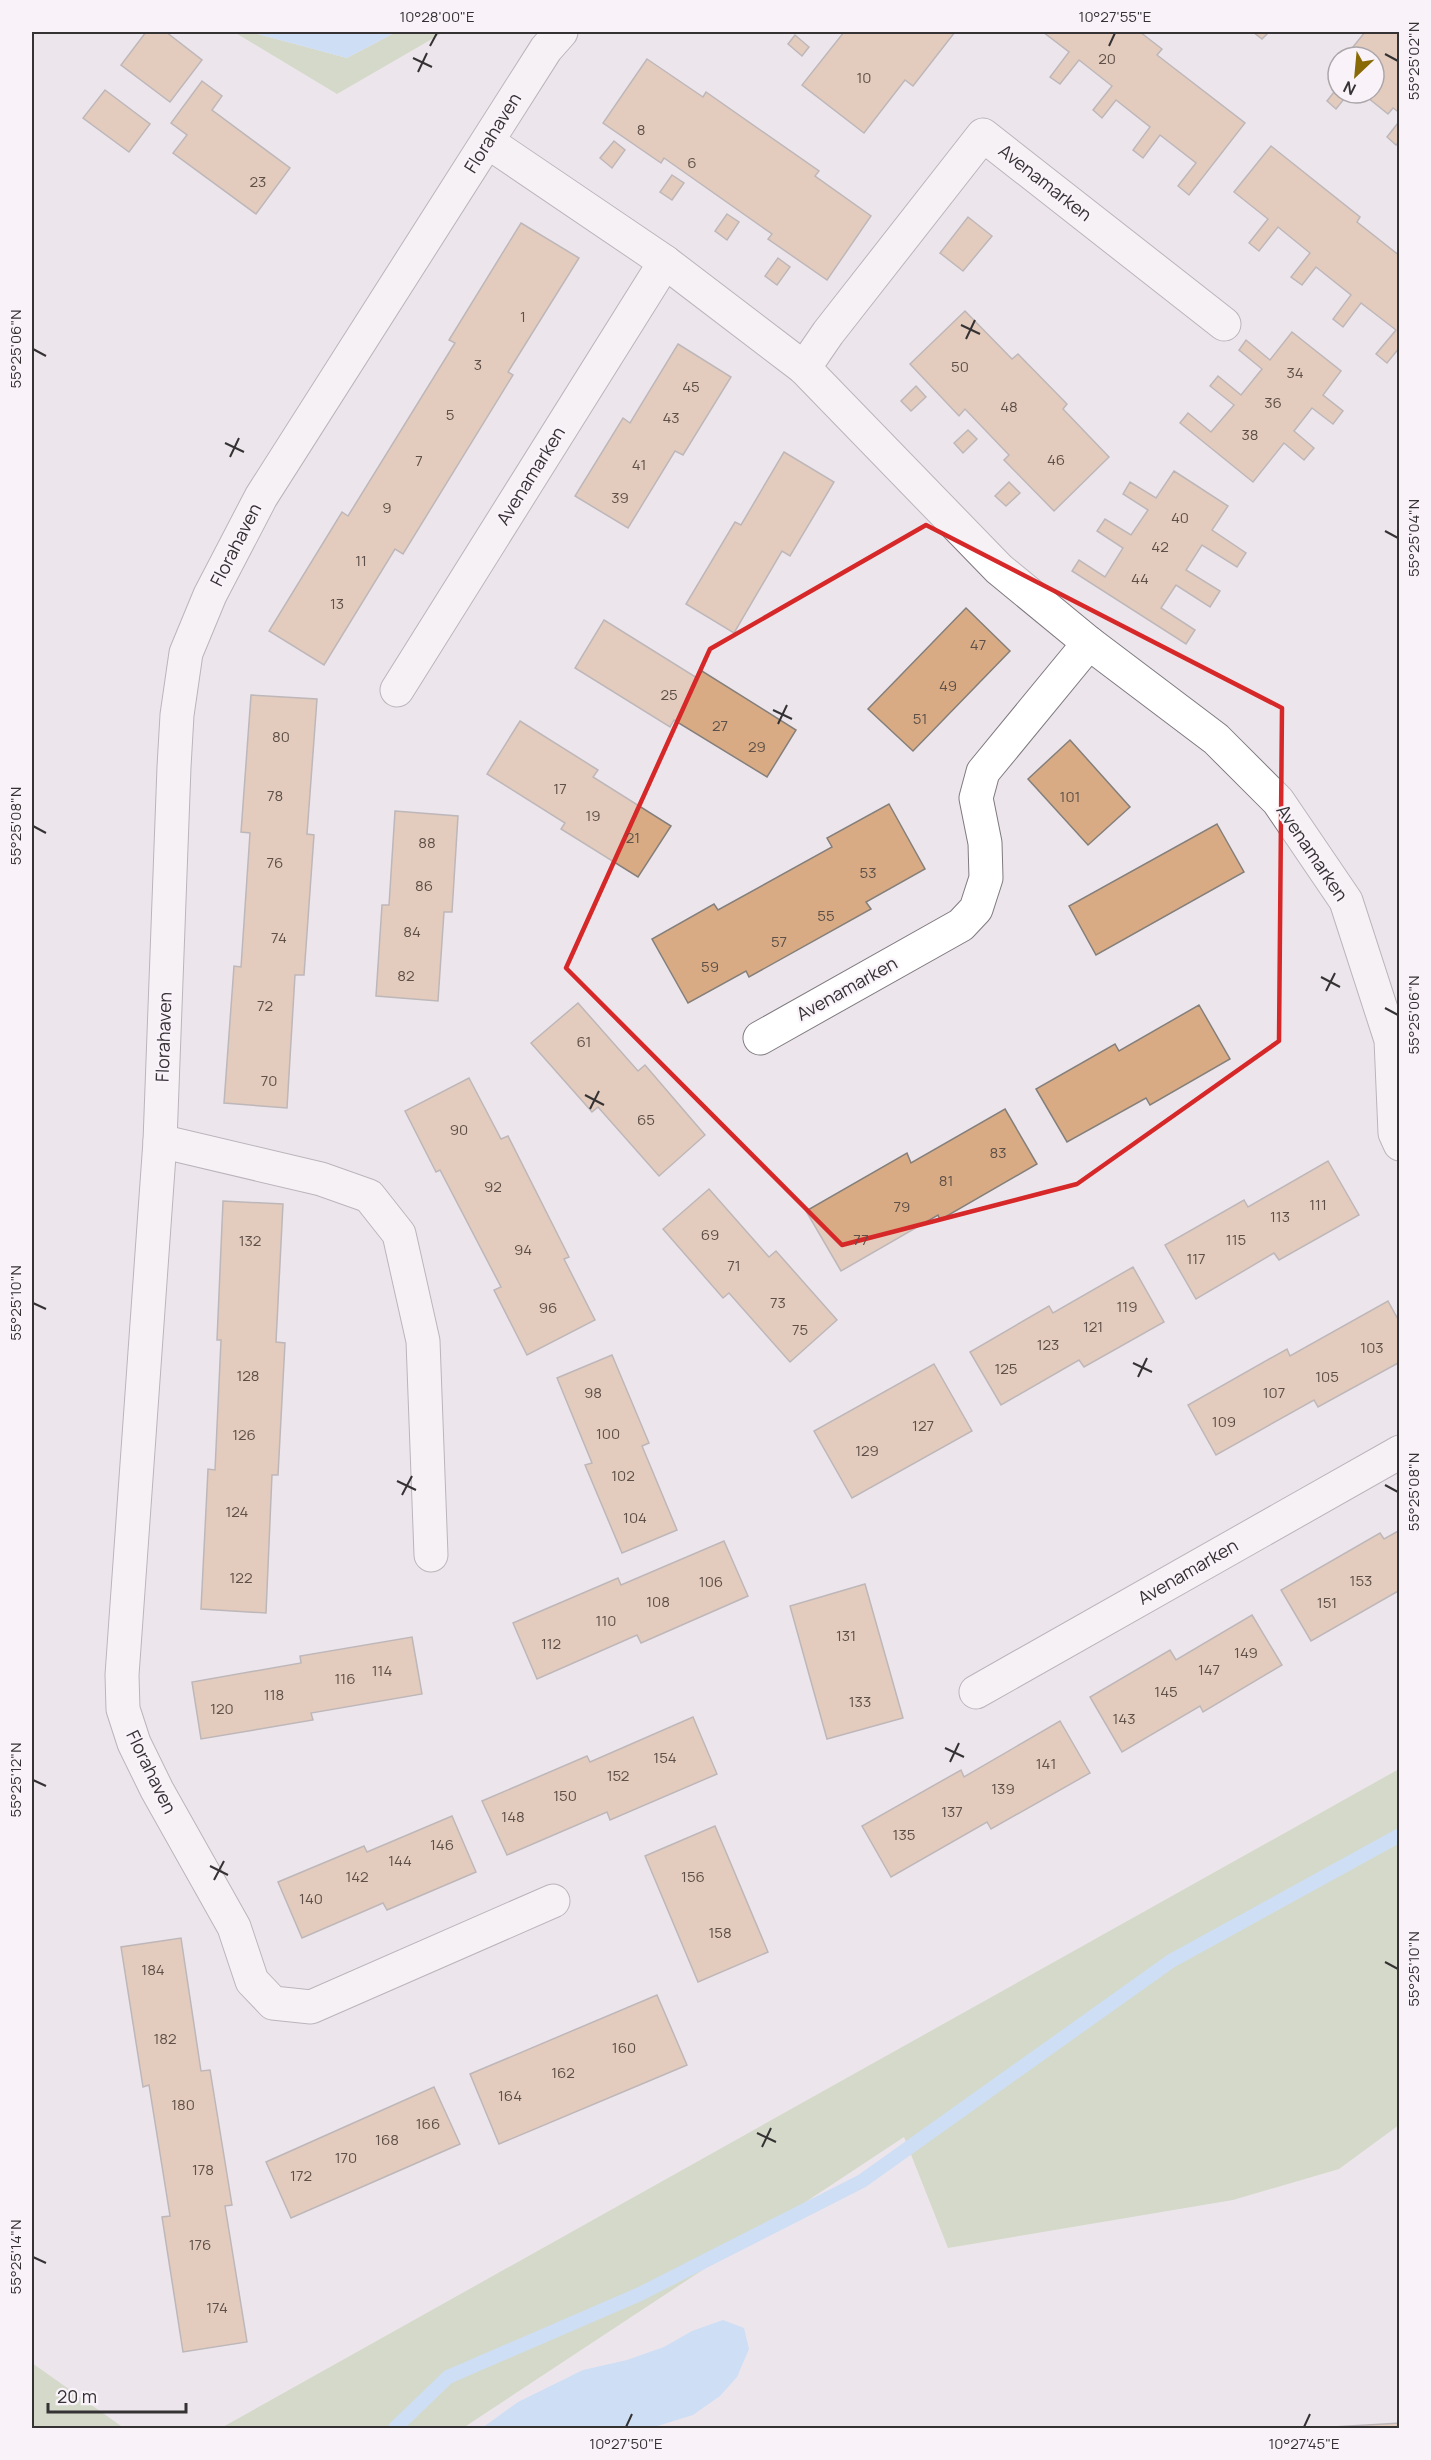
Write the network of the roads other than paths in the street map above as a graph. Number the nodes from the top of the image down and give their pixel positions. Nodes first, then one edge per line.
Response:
1 (561, 32) edge
2 (488, 142) junction
3 (665, 262) junction
4 (1224, 324) dead end
5 (804, 368) junction
6 (1089, 643) junction
7 (397, 690) dead end
8 (760, 1038) dead end
9 (1395, 1040) edge
10 (160, 1141) junction
11 (1400, 1144) edge
12 (1400, 1452) edge
13 (430, 1555) dead end
14 (976, 1692) dead end
15 (554, 1901) dead end

1 - 2 street, Florahaven
2 - 3 street, Avenamarken
2 - 10 street, Florahaven
3 - 5 street, Avenamarken
3 - 7 street, Avenamarken
4 - 5 street, Avenamarken
5 - 6 street, Avenamarken
6 - 8 street, Avenamarken
6 - 9 street, Avenamarken
9 - 11 street, Avenamarken
10 - 13 street
10 - 15 street, Florahaven
12 - 14 street, Avenamarken

